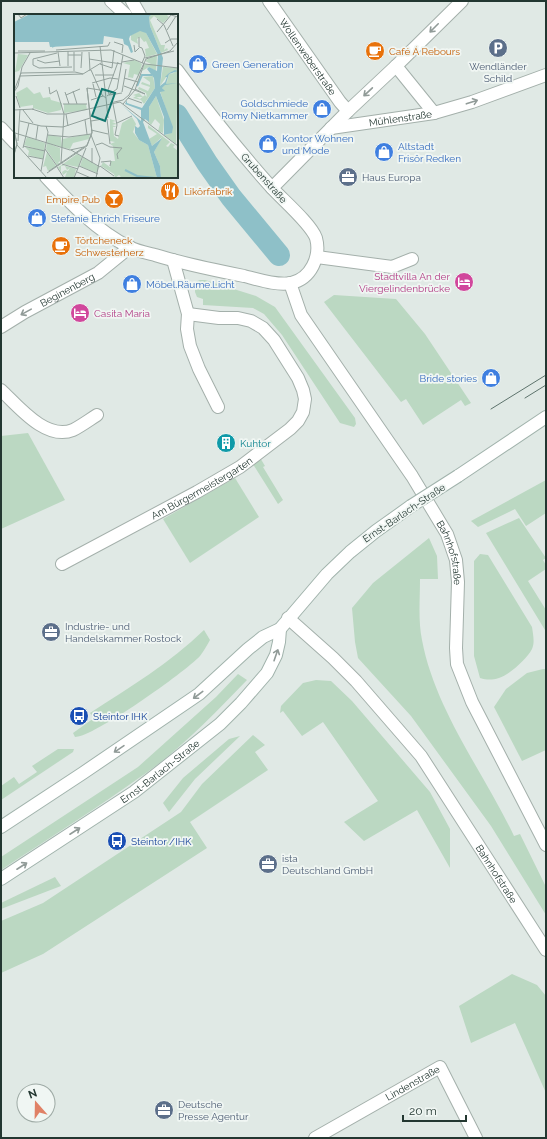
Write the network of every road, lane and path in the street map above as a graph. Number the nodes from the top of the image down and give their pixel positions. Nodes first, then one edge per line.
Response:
1 (111, 1) edge
2 (132, 1) edge
3 (269, 1) edge
4 (462, 1) edge
5 (125, 14) edge
6 (139, 14) edge
7 (396, 66) junction
8 (178, 71) edge
9 (546, 75) edge
10 (348, 111) junction
11 (434, 113) junction
12 (1, 128) edge
13 (332, 128) junction
14 (14, 142) edge
15 (47, 178) edge
16 (272, 188) junction
17 (130, 247) junction
18 (317, 257) junction
19 (412, 259) dead end
20 (173, 260) junction
21 (290, 283) junction
22 (188, 314) junction
23 (1, 327) edge
24 (1, 390) edge
25 (218, 408) dead end
26 (97, 415) dead end
27 (546, 417) edge
28 (62, 564) dead end
29 (288, 618) junction
30 (280, 629) junction
31 (1, 827) edge
32 (546, 845) edge
33 (1, 879) edge
34 (546, 950) edge
35 (315, 1138) edge
36 (476, 1138) edge

1 - 5 street
2 - 6 street
3 - 10 street, Wollenweberstraße
4 -> 7 street
7 -> 10 street
7 - 11 street
8 - 16 street, Grubenstraße
11 -> 9 street, Mühlenstraße
10 - 13 street
11 - 13 street, Mühlenstraße
12 - 14 street
13 - 16 street
15 - 17 street
16 - 18 street, Grubenstraße
17 - 20 street
17 -> 23 street, Beginenberg
18 - 19 street
18 - 21 street
20 - 21 street
20 - 22 street
21 - 32 street, Bahnhofstraße
22 - 25 street
22 - 28 street, Am Bürgermeistergarten
24 - 26 street
27 - 29 street, Ernst-Barlach-Straße, bridge
29 - 30 street, Ernst-Barlach-Straße
29 - 34 street, Bahnhofstraße
30 -> 31 street, Ernst-Barlach-Straße
33 -> 30 street, Ernst-Barlach-Straße
35 - 36 street, Lindenstraße

